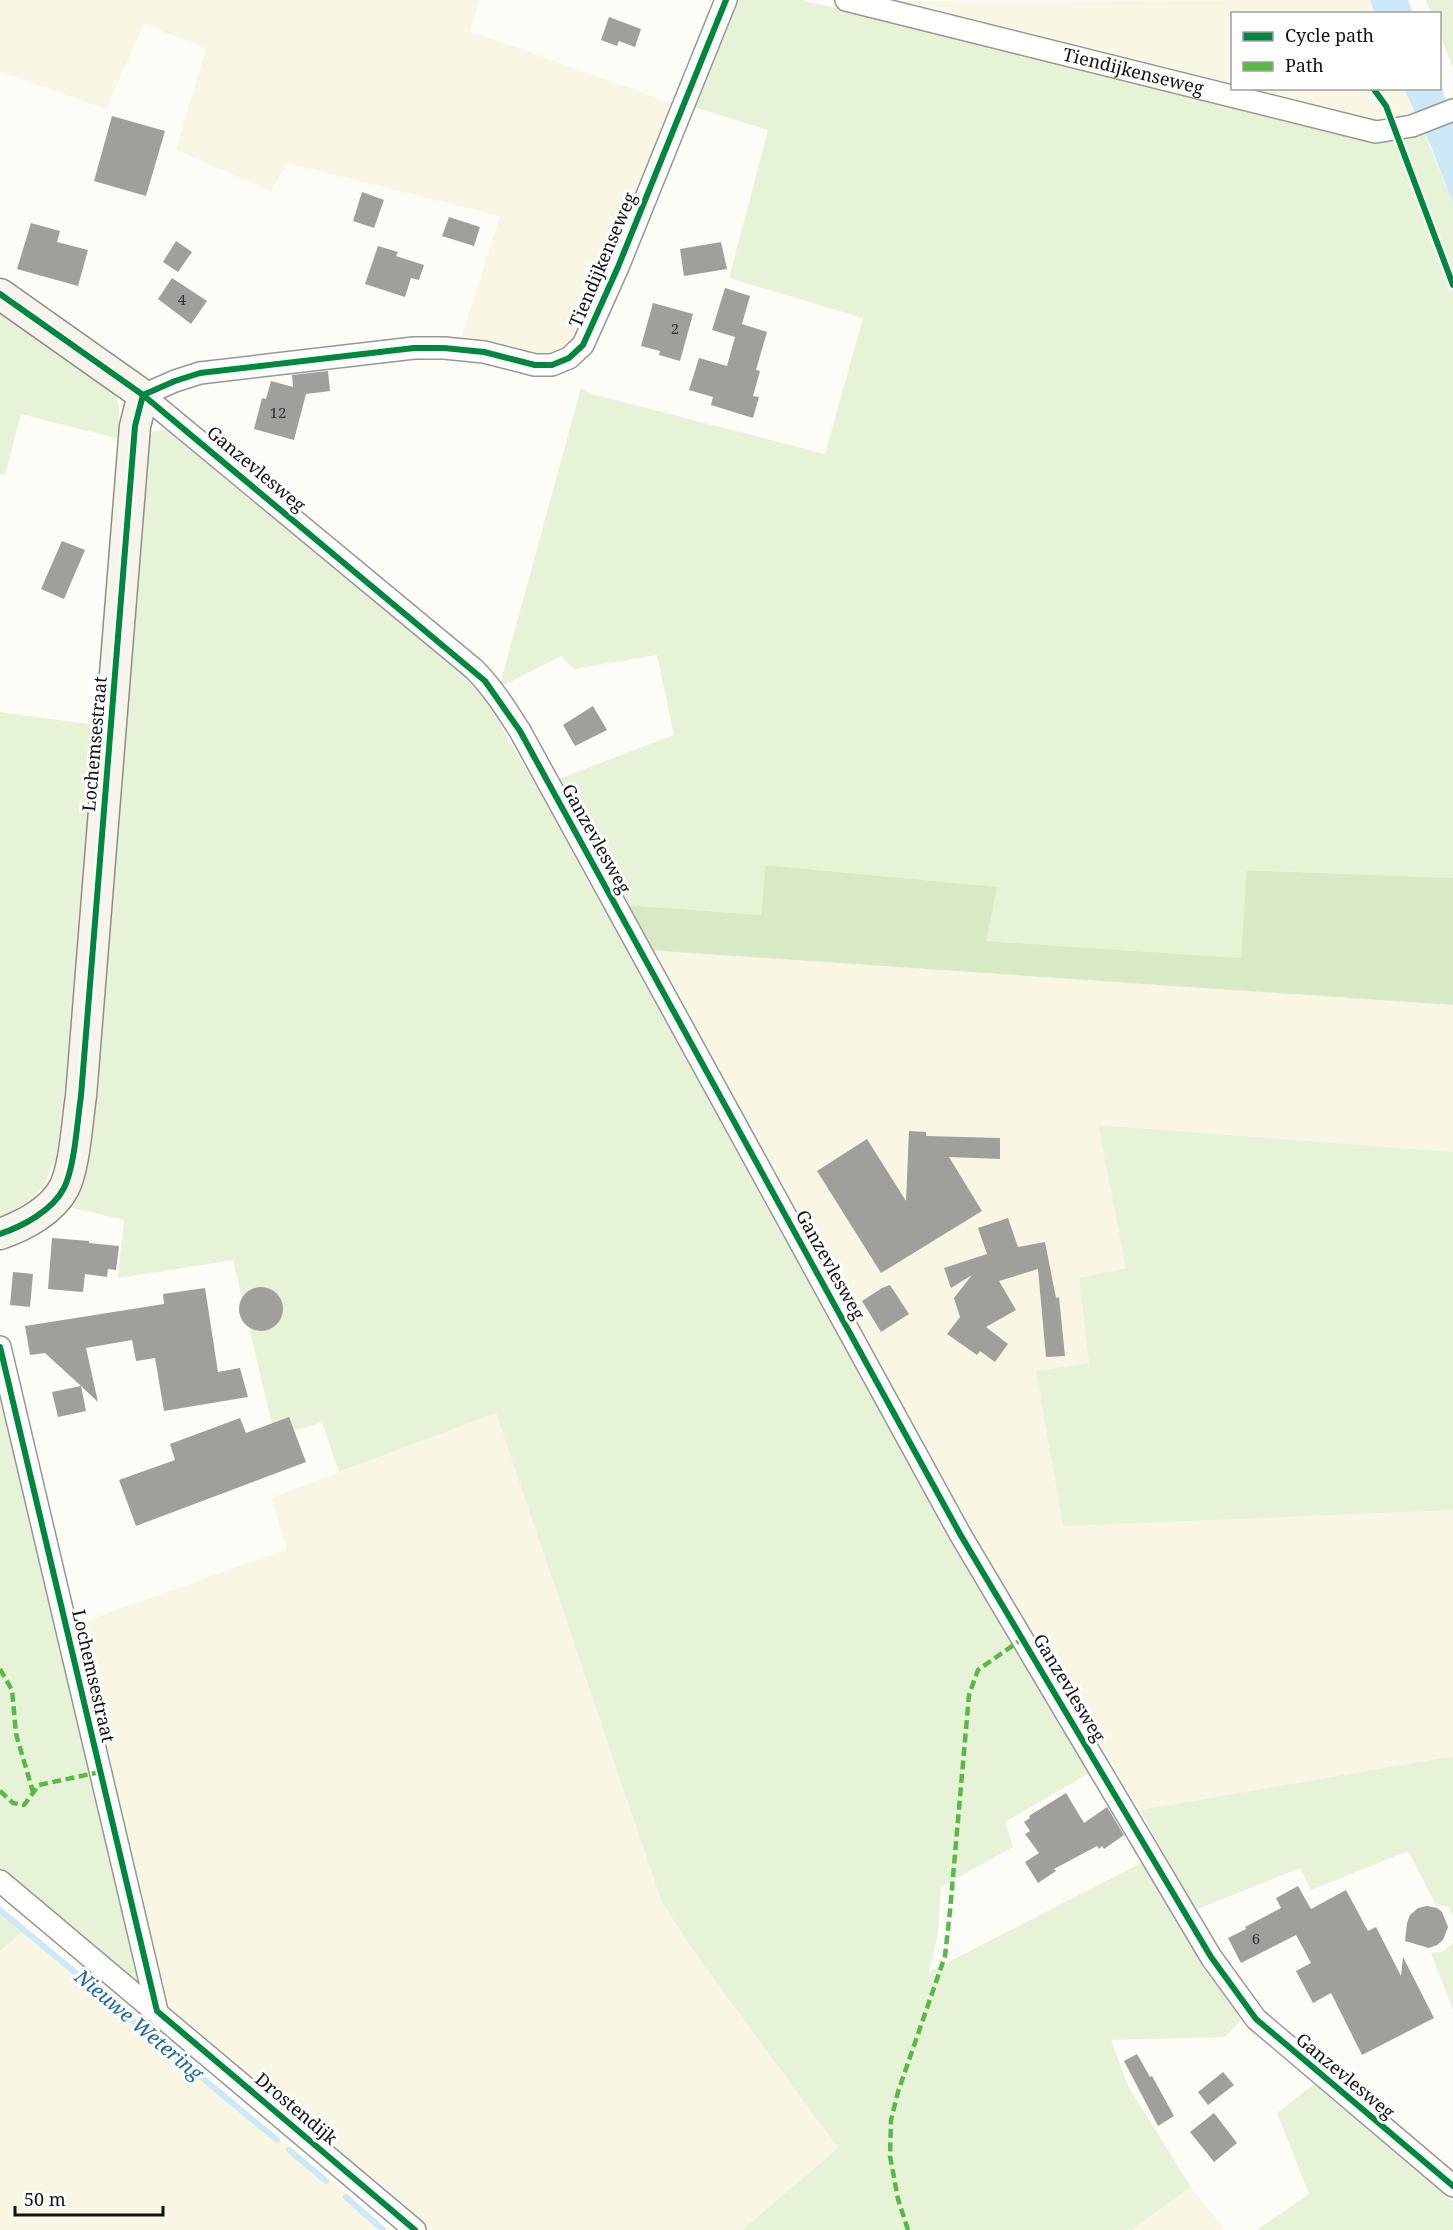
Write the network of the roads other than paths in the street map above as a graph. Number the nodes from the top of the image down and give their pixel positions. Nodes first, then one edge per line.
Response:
1 (726, 0) edge
2 (846, 0) edge
3 (1453, 110) edge
4 (0, 294) edge
5 (143, 394) junction
6 (0, 1234) edge
7 (0, 1347) edge
8 (0, 1881) edge
9 (157, 2011) junction
10 (1453, 2186) edge
11 (415, 2230) edge

1 - 5 street, Tiendijkenseweg
2 - 3 street, Tiendijkenseweg
4 - 5 street
5 - 6 street, Lochemsestraat
5 - 10 street, Ganzevlesweg
7 - 9 street, Lochemsestraat
8 - 9 street, Drostendijk
9 - 11 street, Drostendijk

